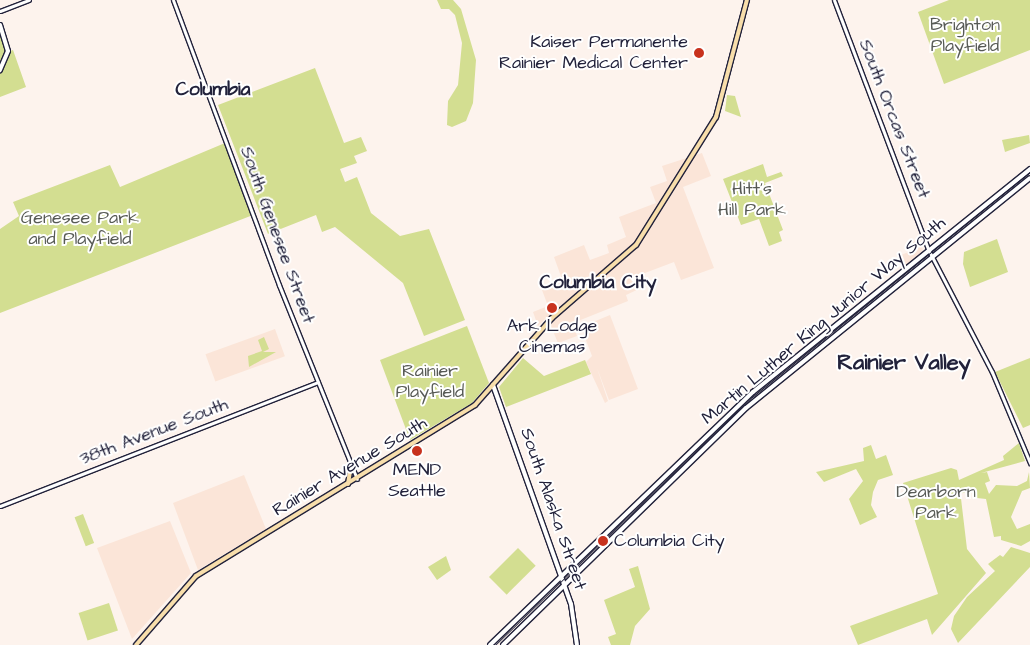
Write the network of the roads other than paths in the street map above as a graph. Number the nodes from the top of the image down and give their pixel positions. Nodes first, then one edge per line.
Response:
1 (28, 0) edge
2 (173, 0) edge
3 (747, 0) edge
4 (834, 0) edge
5 (0, 11) edge
6 (0, 25) edge
7 (0, 70) edge
8 (1030, 169) edge
9 (1030, 178) edge
10 (929, 251) junction
11 (932, 259) junction
12 (318, 382) junction
13 (493, 385) junction
14 (1030, 463) edge
15 (351, 464) junction
16 (357, 479) junction
17 (348, 485) junction
18 (0, 506) edge
19 (561, 574) junction
20 (565, 585) junction
21 (136, 645) edge
22 (490, 645) edge
23 (503, 645) edge
24 (577, 645) edge

1 - 5 street
2 - 12 street, South Genesee Street
3 - 13 main road, Rainier Avenue South
4 - 10 street, South Orcas Street
6 - 7 main road
8 - 10 main road, Martin Luther King Junior Way South
9 - 11 main road, Martin Luther King Junior Way South
10 - 11 street, South Orcas Street
10 - 19 main road, Martin Luther King Junior Way South
11 - 14 street, South Orcas Street
11 - 20 main road, Martin Luther King Junior Way South
12 - 15 street, South Genesee Street
12 - 18 street, 38th Avenue South
13 - 16 main road, Rainier Avenue South
13 - 19 main road, South Alaska Street
15 - 16 street, South Genesee Street
15 - 17 main road
16 - 17 main road, Rainier Avenue South
17 - 21 main road, Rainier Avenue South
19 - 20 main road, South Alaska Street
19 - 22 main road, Martin Luther King Junior Way South
20 - 23 main road, Martin Luther King Junior Way South
20 - 24 main road, South Alaska Street

